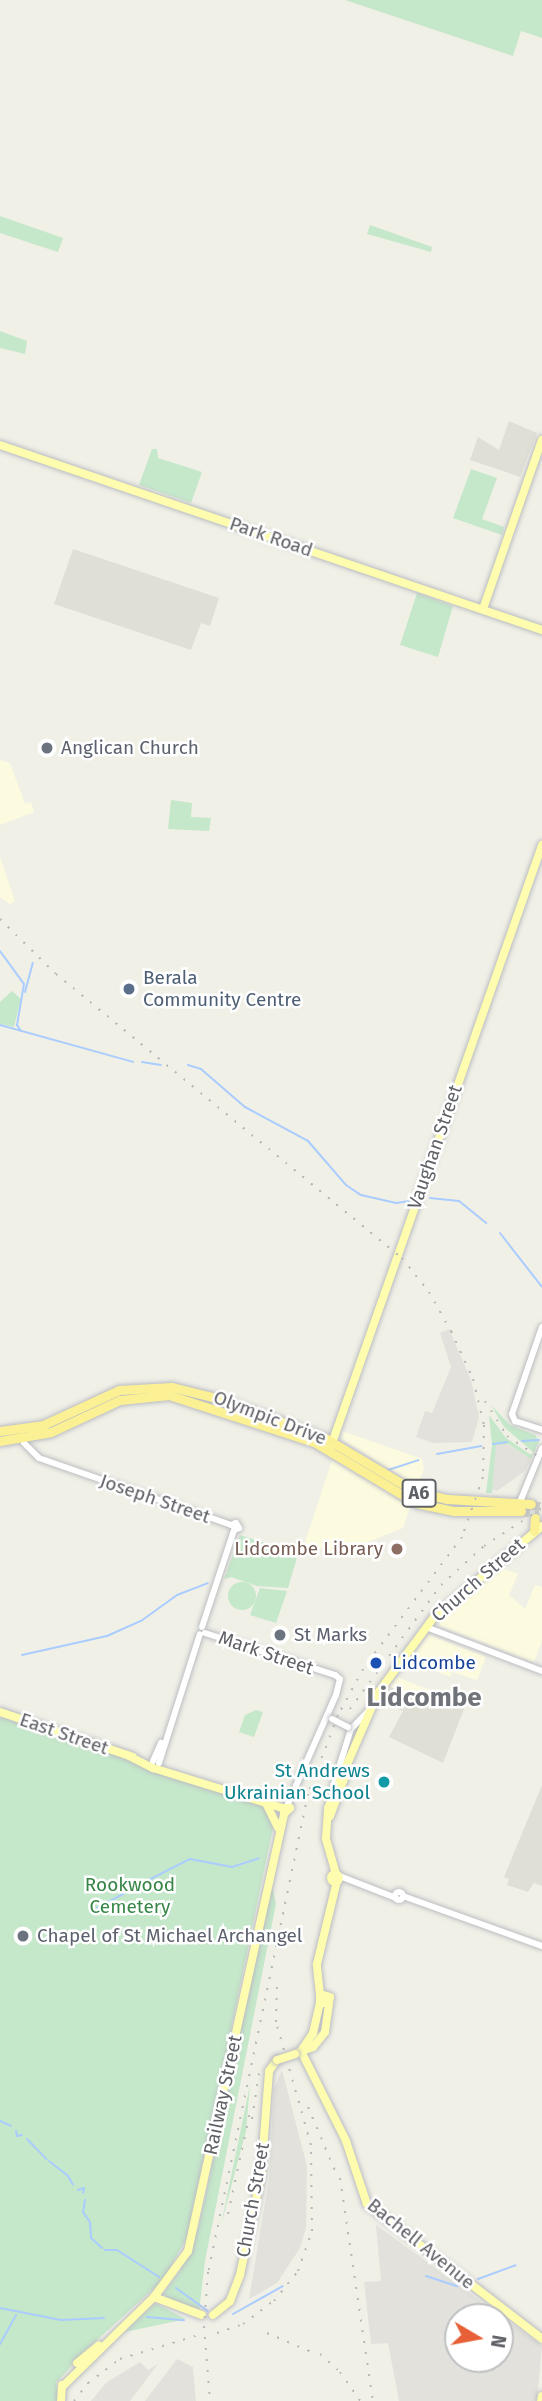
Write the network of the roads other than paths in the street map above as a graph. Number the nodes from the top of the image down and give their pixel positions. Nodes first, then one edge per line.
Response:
1 (542, 440) edge
2 (0, 444) edge
3 (483, 609) junction
4 (542, 630) edge
5 (542, 845) edge
6 (542, 1327) edge
7 (234, 1409) junction
8 (542, 1430) edge
9 (1, 1434) edge
10 (24, 1441) junction
11 (331, 1445) junction
12 (542, 1448) edge
13 (530, 1504) tunnel mouth
14 (520, 1507) junction
15 (539, 1516) edge
16 (538, 1529) edge
17 (426, 1627) junction
18 (202, 1631) junction
19 (542, 1671) edge
20 (391, 1675) junction
21 (332, 1676) junction
22 (336, 1695) junction
23 (371, 1708) junction
24 (0, 1712) edge
25 (330, 1718) junction
26 (359, 1721) junction
27 (349, 1728) junction
28 (359, 1741) junction
29 (155, 1764) junction
30 (346, 1773) junction
31 (335, 1785) junction
32 (265, 1803) junction
33 (284, 1809) junction
34 (328, 1822) junction
35 (278, 1838) junction
36 (335, 1878) junction
37 (542, 1946) edge
38 (324, 1998) junction
39 (322, 2037) junction
40 (298, 2052) junction
41 (311, 2064) junction
42 (319, 2083) junction
43 (154, 2297) junction
44 (202, 2315) dead end
45 (213, 2315) dead end
46 (542, 2339) edge
47 (61, 2401) edge

1 - 3 main road
2 - 3 main road, Park Road
3 - 4 main road, Park Road
5 - 11 main road, Vaughan Street
6 - 8 street
7 - 9 highway, Olympic Drive / A6
7 - 10 highway, Olympic Drive / A6
7 - 11 highway, Olympic Drive / A6
9 - 10 highway, A6
10 - 18 street, Joseph Street
11 - 14 highway, Olympic Drive / A6
12 - 14 street
13 - 14 highway, Olympic Drive / A6
15 - 16 highway
16 - 17 main road, Church Street
17 - 19 street
17 - 20 main road, Church Street
18 - 21 street, Mark Street
18 - 29 street
20 - 23 main road
20 - 26 street
20 - 28 main road
21 - 22 street
21 - 22 street, Railway Street
22 - 25 street, Railway Street
23 - 26 street
23 - 28 main road
24 - 29 main road, East Street
25 - 27 street, bridge
25 - 33 street, Railway Street
26 - 27 street
27 - 31 street
28 - 30 main road
29 - 32 main road, East Street
30 - 31 main road
30 - 34 main road
31 - 34 main road
32 - 33 main road, East Street
32 - 35 main road
33 - 35 main road, Railway Street
34 - 36 main road
35 - 43 main road, Railway Street
36 - 37 street
36 - 38 main road
38 - 39 main road
38 - 40 main road
39 - 40 main road, Church Street
39 - 41 main road
40 - 41 main road, Bachell Avenue
40 - 42 main road, Bachell Avenue
40 - 45 main road, Church Street, bridge
41 - 42 main road, Bachell Avenue
42 - 46 main road, Bachell Avenue
43 - 44 main road
43 - 47 main road, Railway Street

